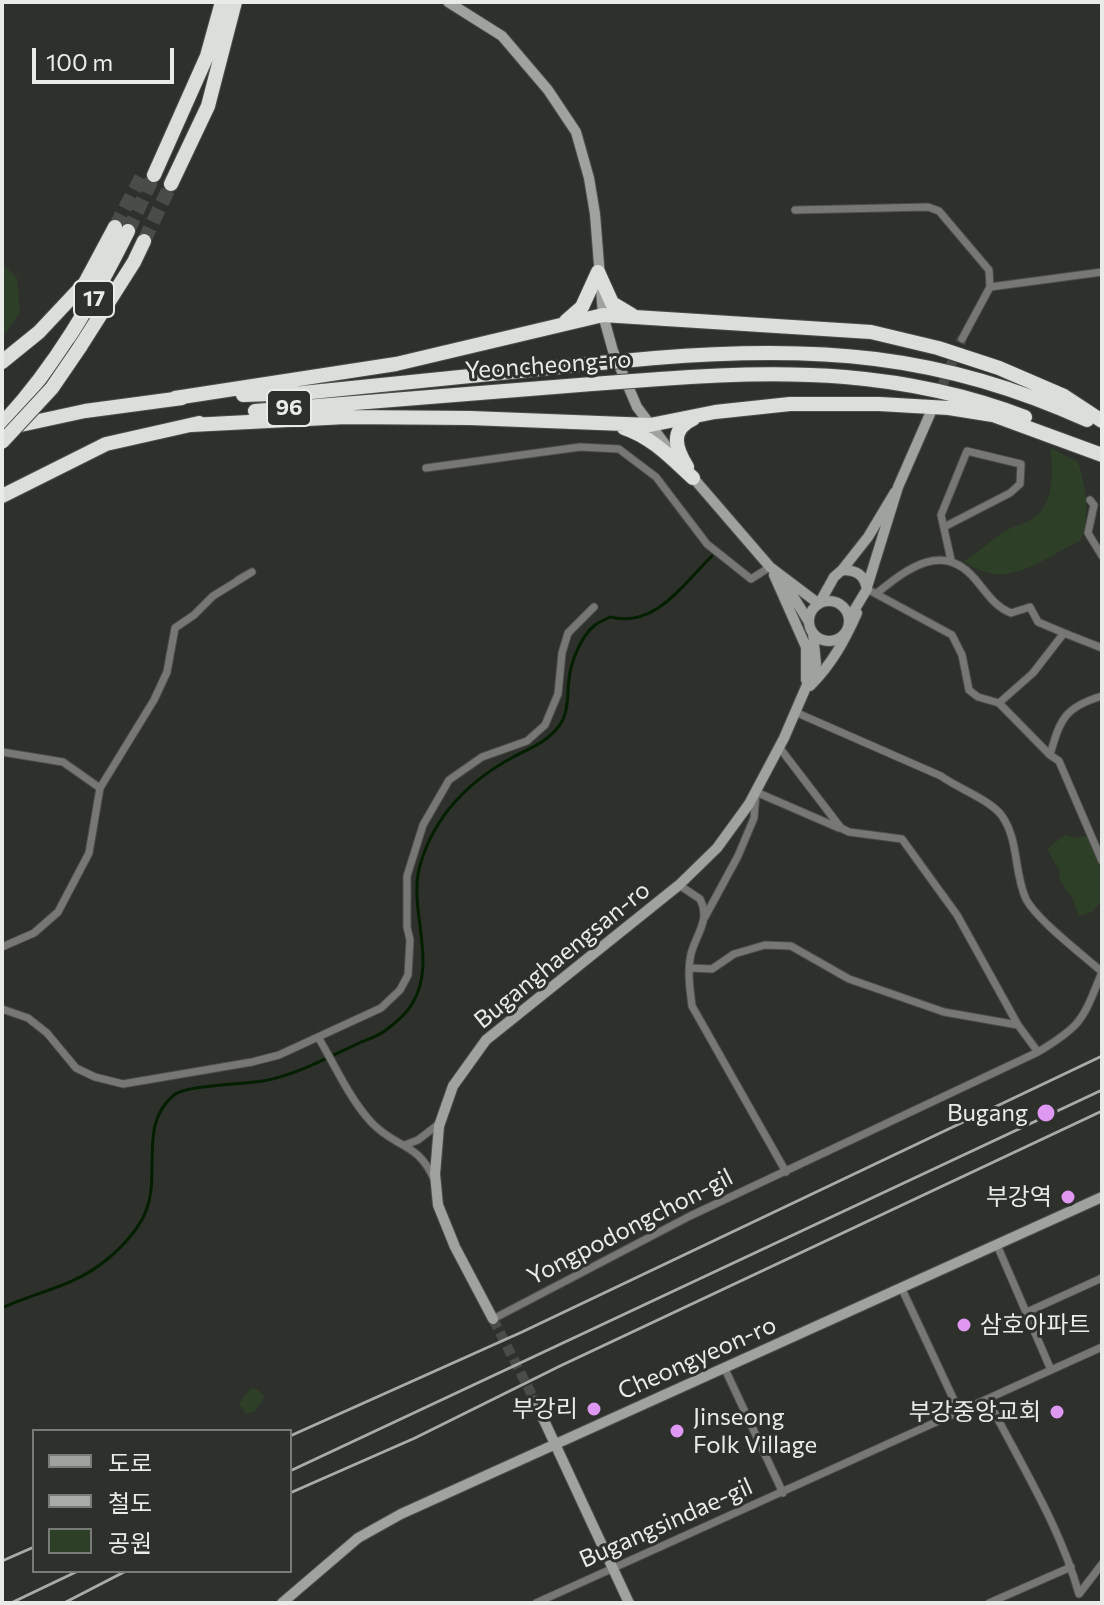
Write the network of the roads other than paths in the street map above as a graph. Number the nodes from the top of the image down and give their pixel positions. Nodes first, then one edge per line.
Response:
1 (222, 2) edge
2 (235, 2) edge
3 (448, 2) edge
4 (149, 174) tunnel mouth
5 (171, 184) tunnel mouth
6 (795, 210) dead end
7 (144, 241) tunnel mouth
8 (598, 272) junction
9 (1102, 272) edge
10 (990, 287) junction
11 (603, 315) junction
12 (640, 319) junction
13 (560, 325) junction
14 (962, 339) tunnel mouth
15 (2, 362) edge
16 (175, 398) junction
17 (930, 414) tunnel mouth
18 (698, 416) junction
19 (609, 423) junction
20 (1102, 424) edge
21 (191, 425) junction
22 (650, 425) junction
23 (2, 426) edge
24 (2, 442) edge
25 (1102, 452) edge
26 (426, 468) dead end
27 (693, 478) junction
28 (898, 487) junction
29 (2, 496) edge
30 (1090, 500) dead end
31 (944, 527) junction
32 (1102, 556) edge
33 (951, 560) junction
34 (774, 570) junction
35 (842, 570) junction
36 (238, 580) dead end
37 (831, 583) junction
38 (872, 591) junction
39 (819, 604) junction
40 (594, 607) dead end
41 (849, 619) junction
42 (811, 628) junction
43 (1064, 633) junction
44 (839, 638) junction
45 (1102, 648) edge
46 (806, 690) junction
47 (1102, 696) edge
48 (999, 703) junction
49 (795, 712) junction
50 (779, 747) junction
51 (2, 752) edge
52 (1050, 755) junction
53 (100, 788) junction
54 (756, 792) junction
55 (841, 828) junction
56 (1102, 861) edge
57 (679, 885) junction
58 (705, 917) junction
59 (2, 947) edge
60 (690, 968) junction
61 (1102, 971) edge
62 (2, 1009) edge
63 (1018, 1025) junction
64 (320, 1039) junction
65 (1038, 1052) junction
66 (441, 1123) junction
67 (405, 1145) junction
68 (786, 1172) junction
69 (435, 1181) junction
70 (1102, 1197) edge
71 (997, 1245) junction
72 (1102, 1278) edge
73 (901, 1287) junction
74 (1027, 1312) junction
75 (493, 1319) joint
76 (1102, 1347) edge
77 (724, 1367) junction
78 (1051, 1370) junction
79 (988, 1400) junction
80 (535, 1401) tunnel mouth
81 (960, 1413) junction
82 (556, 1444) junction
83 (783, 1493) junction
84 (1102, 1564) edge
85 (1071, 1567) junction
86 (614, 1569) junction
87 (1079, 1594) junction
88 (282, 1603) edge
89 (536, 1603) edge
90 (629, 1603) edge
91 (989, 1603) edge
92 (1075, 1603) edge

1 - 4 highway
2 - 5 highway
3 - 8 street
6 - 10 street
7 - 24 highway, 17, bridge
8 - 11 street
8 - 12 highway
8 - 13 highway
9 - 10 street
10 - 14 street
11 - 12 highway
11 - 13 highway
11 - 22 street
12 - 20 highway
13 - 16 highway
15 - 23 highway, 17
16 - 20 highway, Yeoncheong-ro / 96, bridge
16 - 23 highway, Yeoncheong-ro / 96
17 - 28 street
18 - 22 highway
18 - 25 highway
18 - 27 highway
19 - 21 highway
19 - 22 highway
19 - 27 highway
21 - 25 highway, Yeoncheong-ro / 96, bridge
21 - 29 highway, Yeoncheong-ro / 96
22 - 27 street
26 - 34 street
27 - 34 street
28 - 35 street
28 - 38 street
30 - 32 street
31 - 31 street
31 - 33 street
33 - 38 street
33 - 43 street
34 - 37 street
34 - 39 street
34 - 42 street
34 - 46 street
35 - 37 street
35 - 38 street
36 - 53 street
37 - 39 street
38 - 41 street
38 - 46 street
38 - 48 street
39 - 41 street
39 - 42 street
40 - 64 street
41 - 44 street
42 - 44 street
42 - 46 street
43 - 45 street
43 - 48 street
44 - 46 street
46 - 49 street, Buganghaengsan-ro
47 - 52 street
48 - 52 street
49 - 50 street, Buganghaengsan-ro
49 - 61 street, Yongpodongchon-gil
50 - 54 street, Buganghaengsan-ro
50 - 55 street
51 - 53 street
52 - 56 street
53 - 59 street
54 - 55 street
54 - 57 street, Buganghaengsan-ro
54 - 58 street
55 - 63 street
57 - 58 street
57 - 66 street, Buganghaengsan-ro
58 - 60 street
60 - 63 street
60 - 68 street
61 - 65 street, Yongpodongchon-gil
62 - 64 street
63 - 65 street
64 - 67 street
65 - 68 street, Yongpodongchon-gil
66 - 67 street
66 - 69 street, Buganghaengsan-ro
67 - 69 street
68 - 75 street, Yongpodongchon-gil
69 - 75 street, Buganghaengsan-ro
70 - 71 street, Cheongyeon-ro
71 - 73 street, Cheongyeon-ro
71 - 74 street
72 - 74 street
73 - 77 street, Cheongyeon-ro
73 - 81 street
74 - 78 street
76 - 78 street, Bugangsindae-gil
77 - 82 street, Cheongyeon-ro
77 - 83 street
78 - 79 street, Bugangsindae-gil
79 - 81 street, Bugangsindae-gil
79 - 85 street
80 - 82 street
81 - 83 street, Bugangsindae-gil
82 - 86 street
82 - 88 street, Cheongyeon-ro
83 - 86 street, Bugangsindae-gil
84 - 87 street
85 - 87 street
85 - 91 street
86 - 89 street, Bugangsindae-gil
86 - 90 street
87 - 92 street

